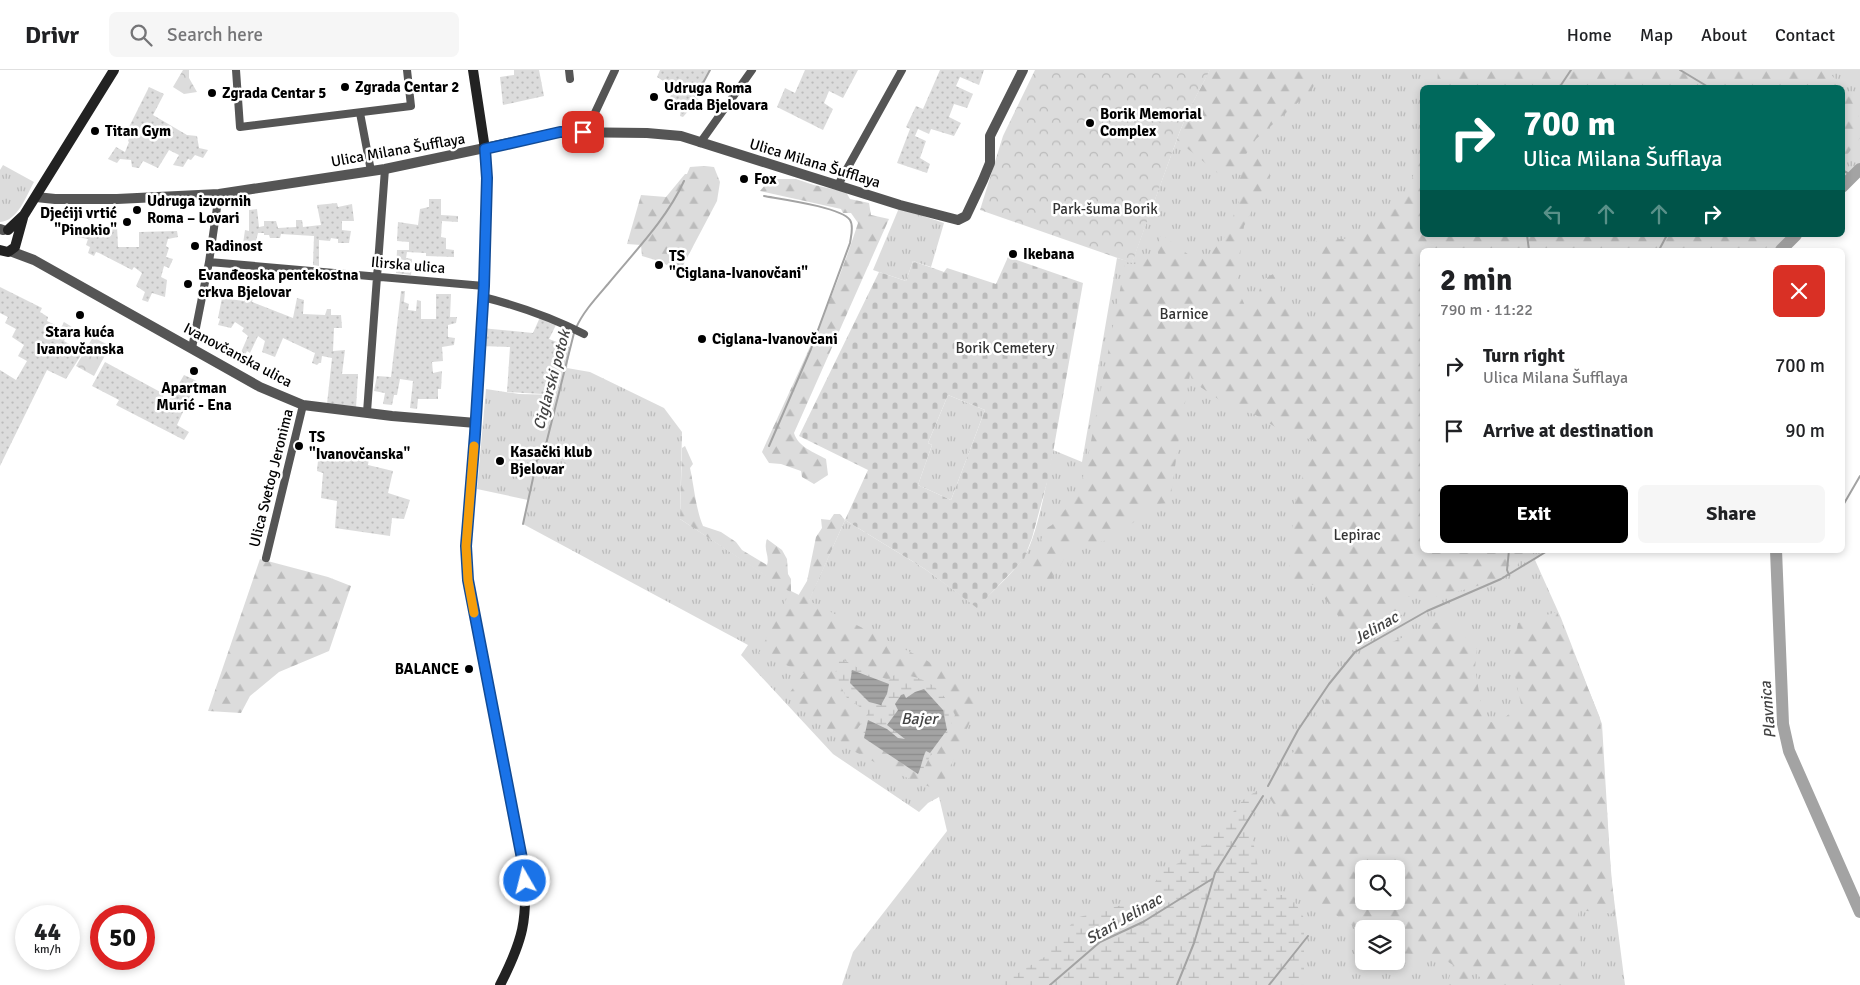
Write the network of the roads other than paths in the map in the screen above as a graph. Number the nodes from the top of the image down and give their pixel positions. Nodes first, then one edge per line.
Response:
1 (114, 70) edge
2 (236, 70) edge
3 (407, 70) edge
4 (473, 70) edge
5 (569, 70) edge
6 (615, 70) edge
7 (752, 70) edge
8 (902, 70) edge
9 (1023, 70) edge
10 (570, 78) dead end
11 (360, 113) junction
12 (586, 132) junction
13 (700, 143) junction
14 (485, 149) junction
15 (385, 168) junction
16 (371, 171) junction
17 (838, 185) junction
18 (219, 194) junction
19 (36, 197) junction
20 (24, 215) junction
21 (3, 230) edge
22 (8, 249) edge
23 (210, 262) junction
24 (377, 277) junction
25 (484, 286) junction
26 (483, 297) junction
27 (584, 334) dead end
28 (192, 348) junction
29 (304, 405) junction
30 (367, 412) junction
31 (476, 423) junction
32 (266, 558) dead end
33 (500, 985) edge

1 - 19 main road
2 - 11 street
3 - 11 street
4 - 14 main road
5 - 10 street
6 - 12 street
7 - 13 street
8 - 17 street
9 - 17 street, Ulica Milana Šufflaya
11 - 16 street
12 - 13 street, Ulica Milana Šufflaya
12 - 14 street, Ulica Milana Šufflaya
13 - 17 street, Ulica Milana Šufflaya
14 - 15 street, Ulica Milana Šufflaya
14 - 25 main road
15 - 16 street, Ulica Milana Šufflaya
15 - 24 street
16 - 18 street, Ulica Milana Šufflaya
18 - 19 street, Ulica Milana Šufflaya
18 - 23 street
19 - 20 main road
20 - 21 main road
20 - 22 main road
21 - 22 main road
22 - 28 street, Ivanovčanska ulica
23 - 24 street, Ilirska ulica
23 - 28 street
24 - 25 street, Ilirska ulica
24 - 30 street
25 - 26 main road
26 - 27 street
26 - 31 main road
28 - 29 street, Ivanovčanska ulica
29 - 30 street, Ivanovčanska ulica
29 - 32 street, Ulica Svetog Jeronima
30 - 31 street, Ivanovčanska ulica
31 - 33 main road

